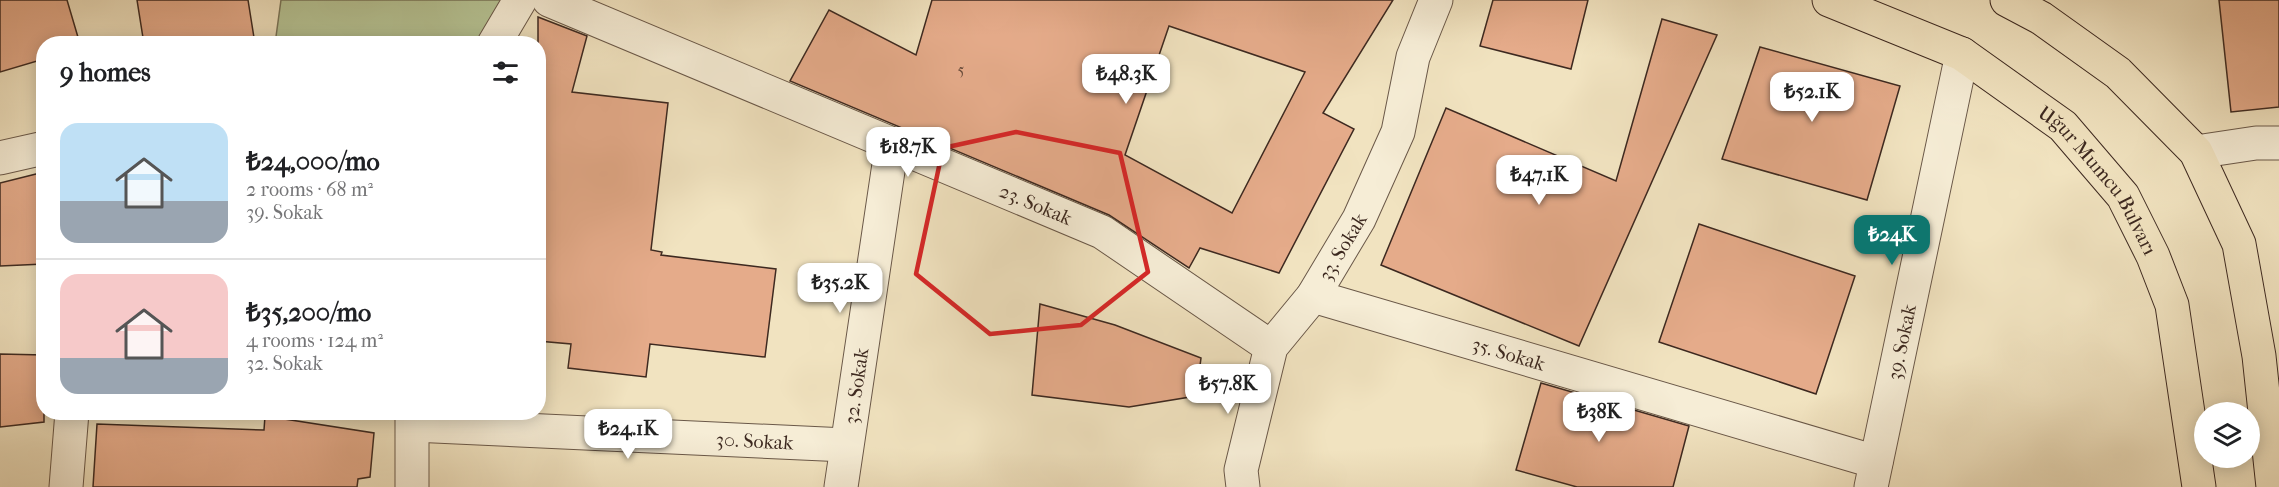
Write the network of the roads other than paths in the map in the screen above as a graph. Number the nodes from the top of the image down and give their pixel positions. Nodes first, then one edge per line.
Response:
1 (520, 0) edge
2 (549, 0) edge
3 (1436, 0) edge
4 (1829, 0) edge
5 (2007, 0) edge
6 (499, 36) edge
7 (1962, 54) junction
8 (2279, 142) edge
9 (892, 144) junction
10 (36, 150) edge
11 (2196, 152) junction
12 (0, 158) edge
13 (1313, 296) junction
14 (1271, 347) junction
15 (71, 420) edge
16 (412, 420) edge
17 (429, 420) edge
18 (846, 445) junction
19 (1874, 474) edge
20 (66, 487) edge
21 (412, 487) edge
22 (841, 487) edge
23 (1243, 487) edge
24 (2199, 487) edge
25 (2273, 487) edge

1 - 6 street
2 - 9 street, 23. Sokak
3 - 13 street, 33. Sokak
4 - 7 main road, Uğur Mumcu Bulvarı
5 - 11 main road
7 - 19 street, 39. Sokak
7 - 24 main road, Uğur Mumcu Bulvarı
8 - 11 street
9 - 14 street, 23. Sokak
9 - 18 street, 32. Sokak
10 - 12 street
11 - 25 main road
13 - 14 street, 33. Sokak
13 - 19 street, 35. Sokak
14 - 23 street, 33. Sokak
15 - 20 street
16 - 21 street
17 - 18 street, 30. Sokak
18 - 22 street, 32. Sokak

